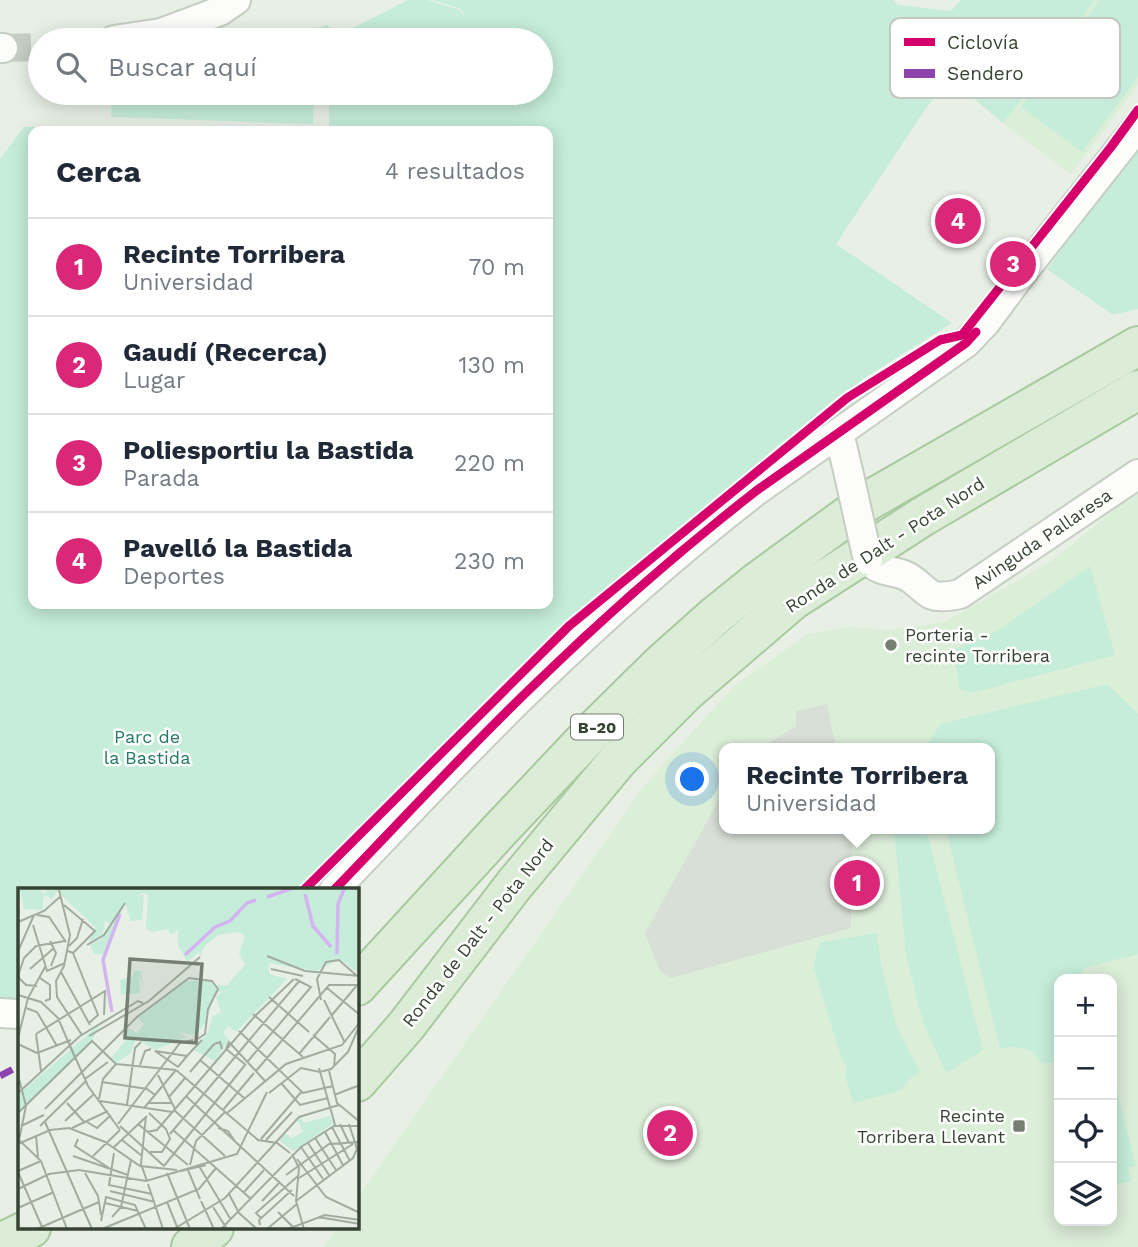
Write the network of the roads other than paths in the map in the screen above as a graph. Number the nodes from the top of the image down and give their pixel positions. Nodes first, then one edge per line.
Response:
1 (236, 0) edge
2 (174, 28) edge
3 (1138, 126) edge
4 (1138, 325) edge
5 (1138, 346) edge
6 (1138, 390) edge
7 (1138, 413) edge
8 (839, 433) junction
9 (1138, 474) edge
10 (859, 488) junction
11 (872, 553) junction
12 (336, 888) edge
13 (359, 984) edge
14 (0, 1013) edge
15 (18, 1014) edge
16 (359, 1080) edge
17 (27, 1230) edge
18 (212, 1230) edge
19 (0, 1243) edge
20 (191, 1247) edge

1 - 2 street
3 - 8 street
4 - 10 highway
5 - 10 highway, B-20
6 - 11 highway, Ronda de Dalt - Pota Nord / B-20
7 - 11 highway
8 - 10 street
8 - 12 street
9 - 11 street, Avinguda Pallaresa
10 - 11 street, bridge
10 - 13 highway, B-20
11 - 16 highway, Ronda de Dalt - Pota Nord / B-20
14 - 15 street
17 - 19 highway
18 - 20 highway

